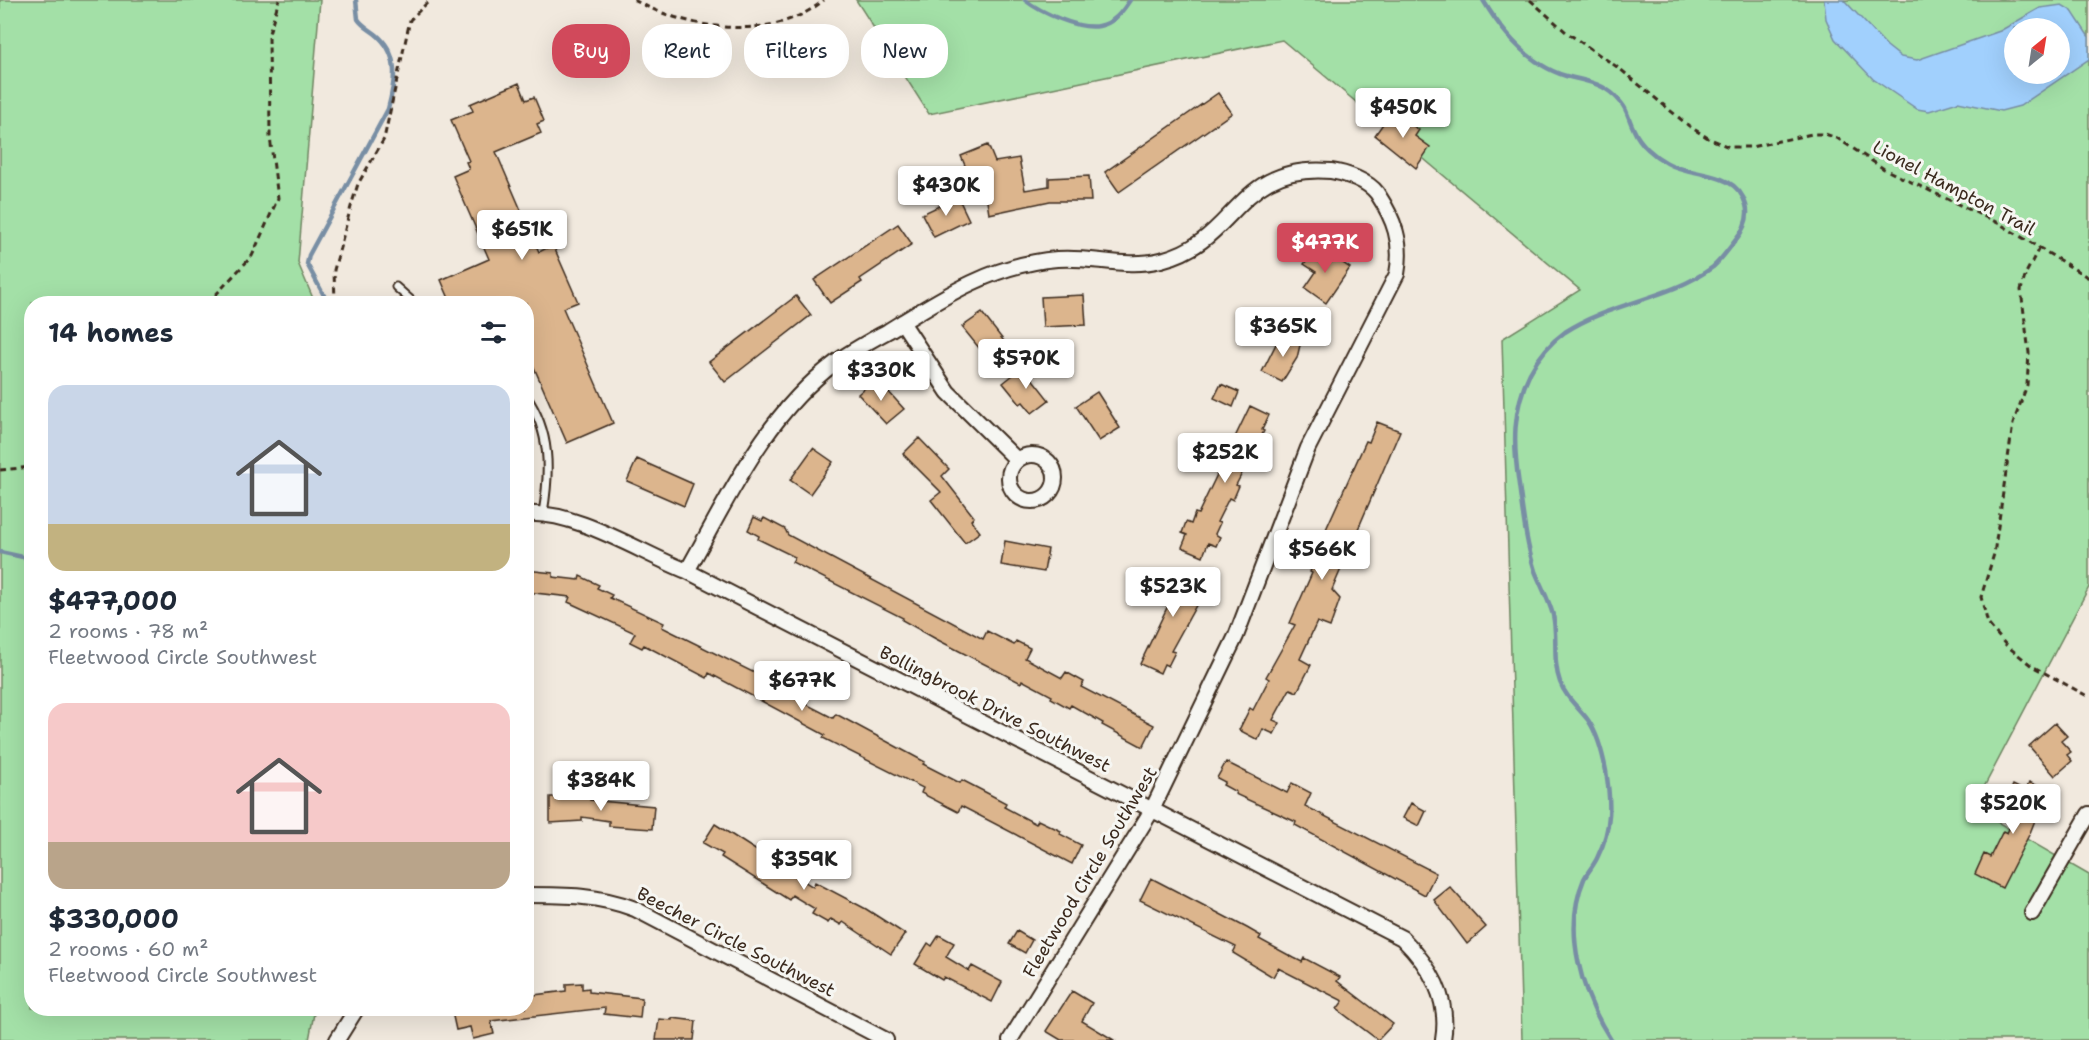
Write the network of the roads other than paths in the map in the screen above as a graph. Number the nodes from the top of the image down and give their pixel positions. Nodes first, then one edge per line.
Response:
1 (396, 287) dead end
2 (406, 296) edge
3 (902, 322) junction
4 (534, 413) edge
5 (1017, 460) dead end
6 (543, 513) junction
7 (534, 514) edge
8 (687, 571) junction
9 (1152, 810) junction
10 (2089, 813) edge
11 (534, 895) edge
12 (2032, 913) dead end
13 (352, 1016) edge
14 (337, 1040) edge
15 (886, 1040) edge
16 (1010, 1040) edge
17 (1443, 1040) edge

1 - 2 lane
3 - 5 street
3 - 8 street, Fleetwood Circle Southwest
3 - 9 street, Fleetwood Circle Southwest
4 - 6 lane
6 - 7 street, Bollingbrook Drive Southwest
6 - 8 street, Bollingbrook Drive Southwest
8 - 9 street, Bollingbrook Drive Southwest
9 - 16 street, Fleetwood Circle Southwest
9 - 17 street, Bollingbrook Drive Southwest
10 - 12 street
11 - 15 street, Beecher Circle Southwest
13 - 14 street

